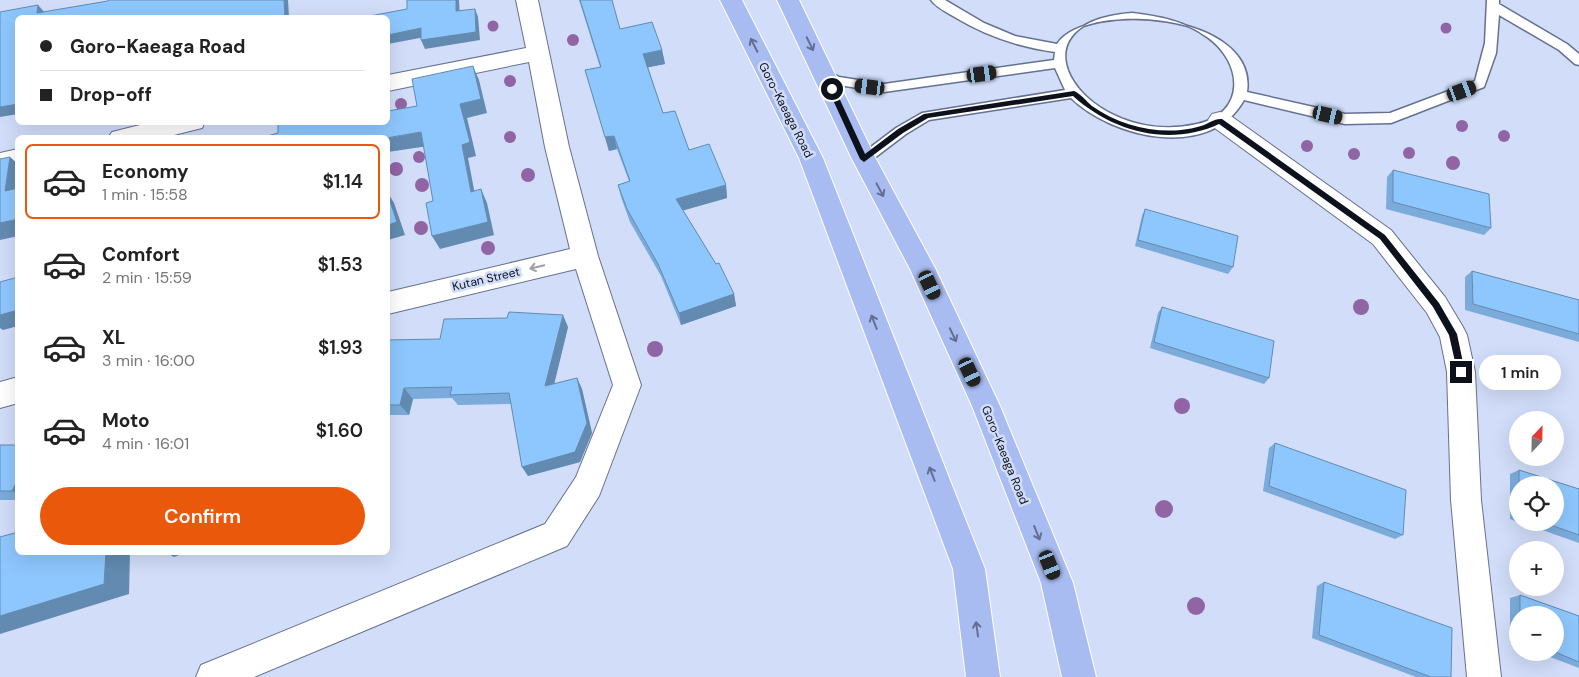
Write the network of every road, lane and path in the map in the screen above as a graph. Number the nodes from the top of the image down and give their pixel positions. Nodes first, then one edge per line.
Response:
1 (527, 0) edge
2 (731, 0) edge
3 (788, 0) edge
4 (937, 0) edge
5 (1493, 3) edge
6 (1060, 49) junction
7 (538, 53) junction
8 (1579, 61) edge
9 (1060, 63) junction
10 (823, 72) junction
11 (390, 83) edge
12 (1074, 93) junction
13 (1240, 95) junction
14 (1220, 120) junction
15 (180, 125) edge
16 (134, 135) edge
17 (15, 159) edge
18 (864, 159) junction
19 (0, 162) edge
20 (585, 256) junction
21 (390, 303) edge
22 (15, 391) edge
23 (0, 395) edge
24 (213, 677) edge
25 (983, 677) edge
26 (1079, 677) edge
27 (1484, 677) edge

1 - 7 street
25 -> 2 main road, Goro-Kaeaga Road
3 -> 10 main road, Goro-Kaeaga Road
4 - 6 lane
5 - 8 lane
5 - 13 lane
6 - 9 lane
6 - 13 lane
7 - 11 street
7 - 20 street
9 - 10 lane
9 - 12 lane
10 - 18 main road, Goro-Kaeaga Road
12 - 14 lane
12 - 18 lane
13 - 14 lane
14 - 27 street
15 - 16 street
17 - 19 street
18 -> 26 main road, Goro-Kaeaga Road
20 -> 21 street, Kutan Street
20 - 24 street
22 - 23 street

